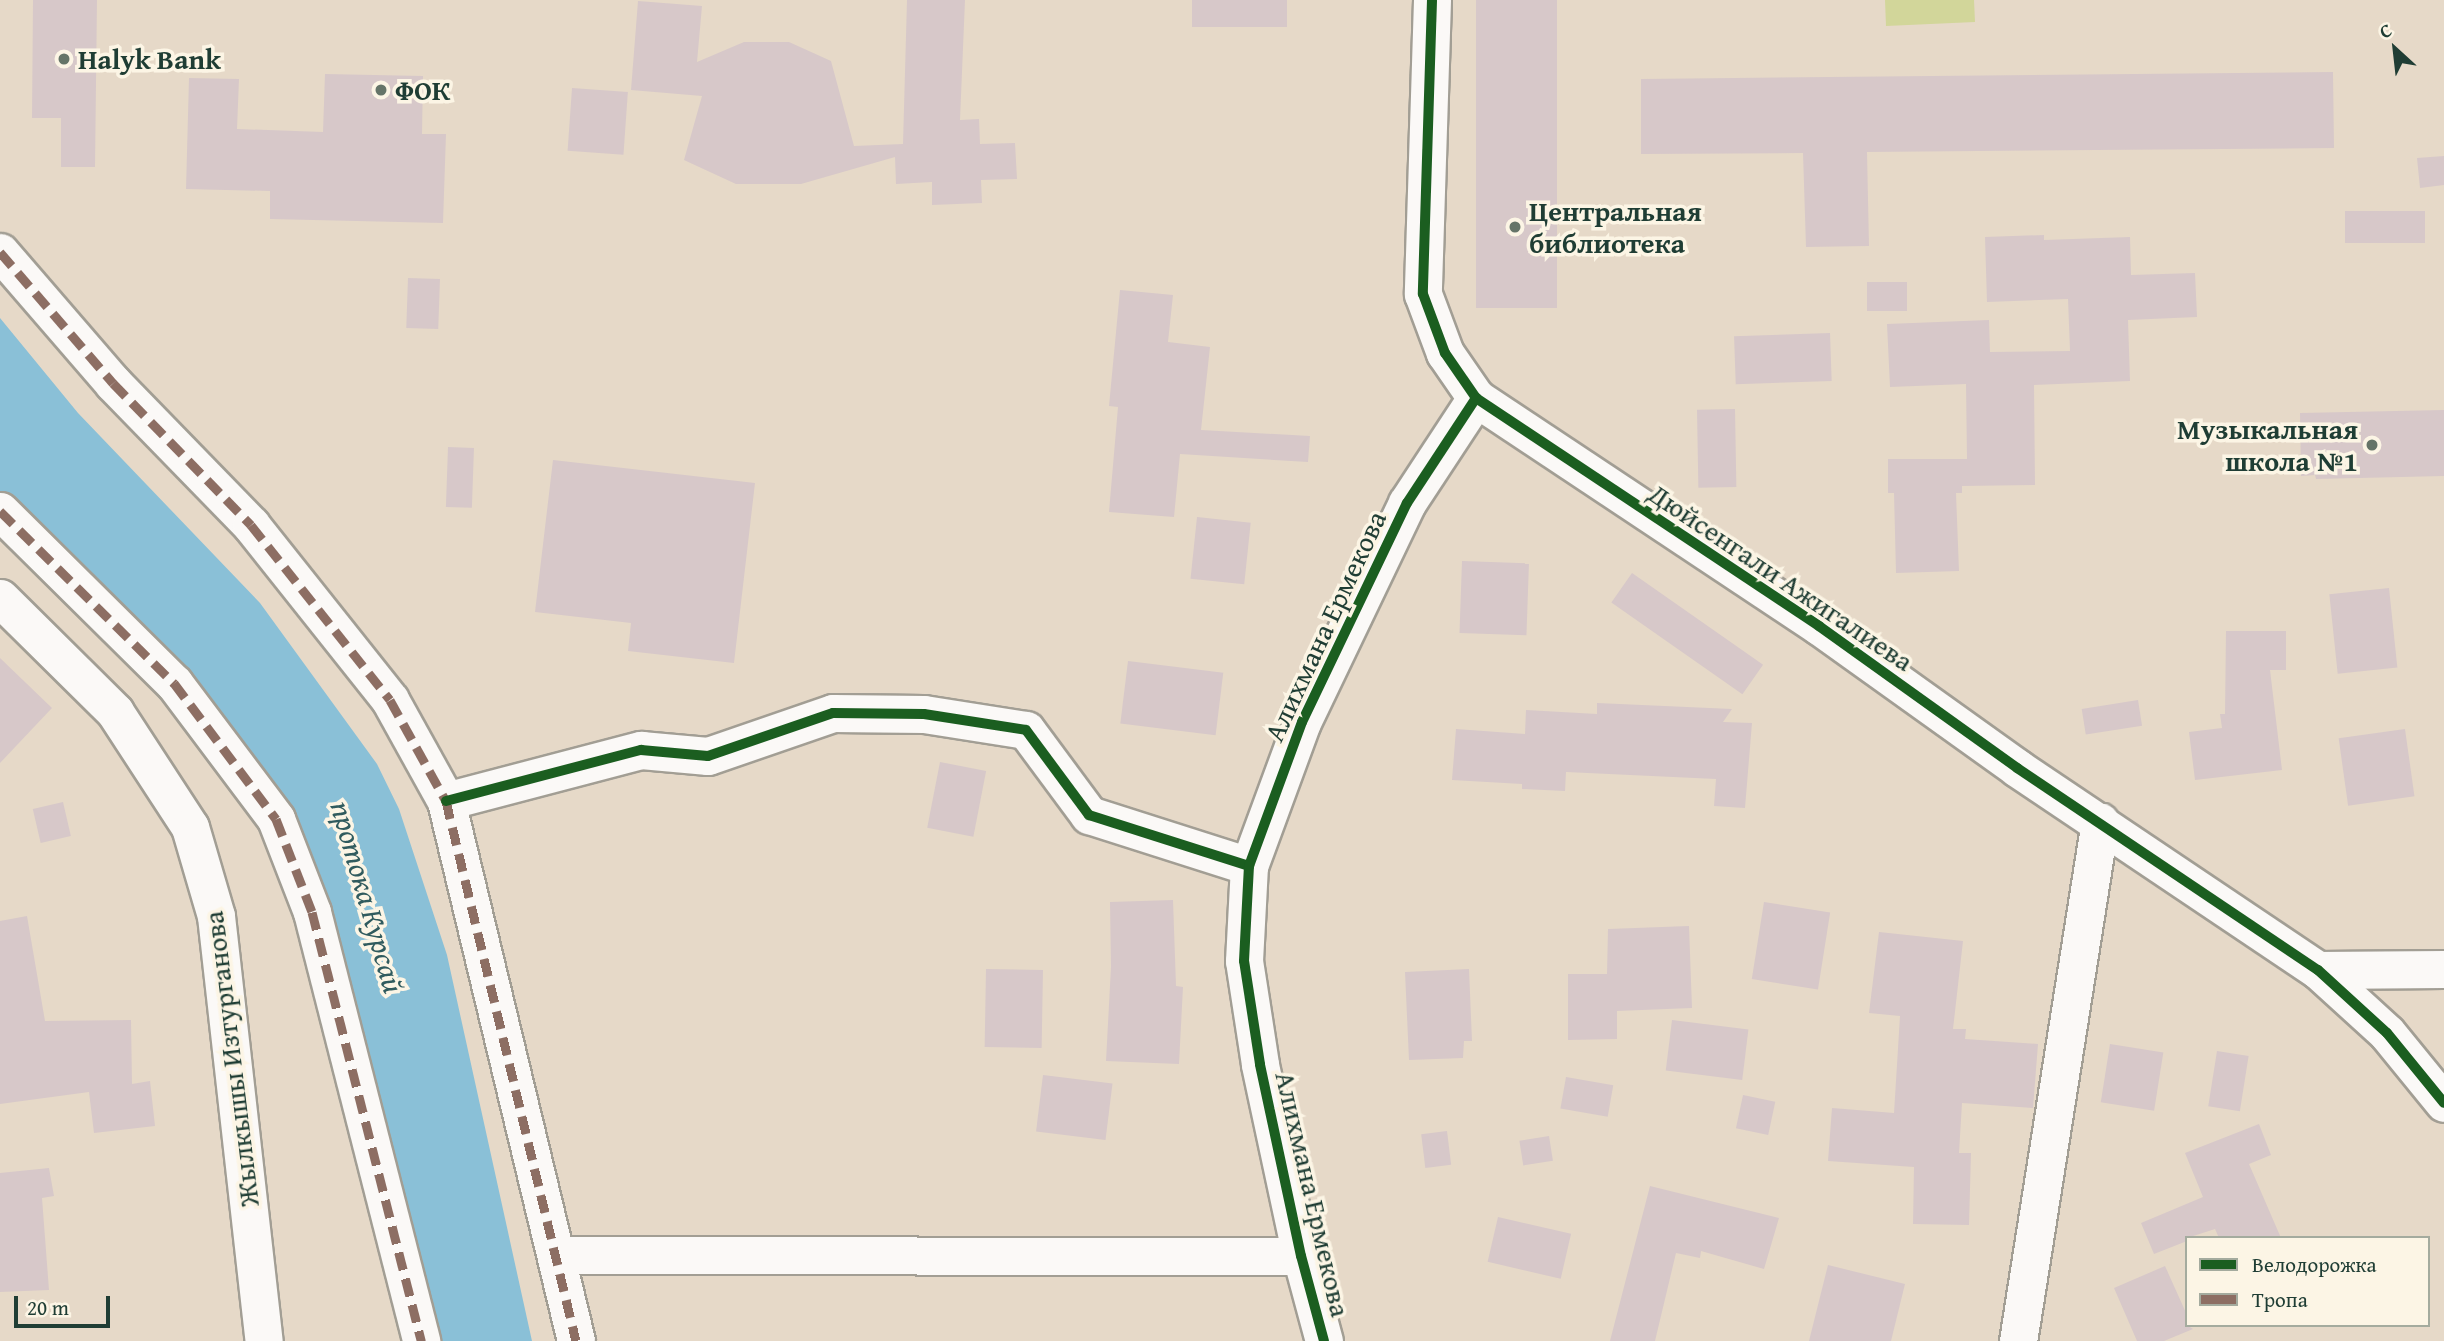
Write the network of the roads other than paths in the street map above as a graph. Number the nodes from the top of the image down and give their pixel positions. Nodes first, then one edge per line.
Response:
1 (1432, 0) edge
2 (0, 252) edge
3 (1476, 398) junction
4 (0, 511) edge
5 (0, 598) edge
6 (446, 800) junction
7 (2100, 821) junction
8 (1249, 866) junction
9 (2444, 969) edge
10 (2318, 970) junction
11 (2444, 1103) edge
12 (557, 1255) junction
13 (1301, 1256) junction
14 (264, 1341) edge
15 (421, 1341) edge
16 (576, 1341) edge
17 (1324, 1341) edge
18 (2018, 1341) edge

1 - 3 street, Дюйсенгали Ажигалиева
2 - 6 street
3 - 7 street, Дюйсенгали Ажигалиева
3 - 8 street, Алихмана Ермекова
4 - 15 street
5 - 14 street, Жылкышы Изтурганова
6 - 8 street
6 - 12 street
7 - 10 street, Дюйсенгали Ажигалиева
7 - 18 street
8 - 13 street, Алихмана Ермекова
9 - 10 street
10 - 11 street, Дюйсенгали Ажигалиева
12 - 13 street
12 - 16 street
13 - 17 street, Алихмана Ермекова

